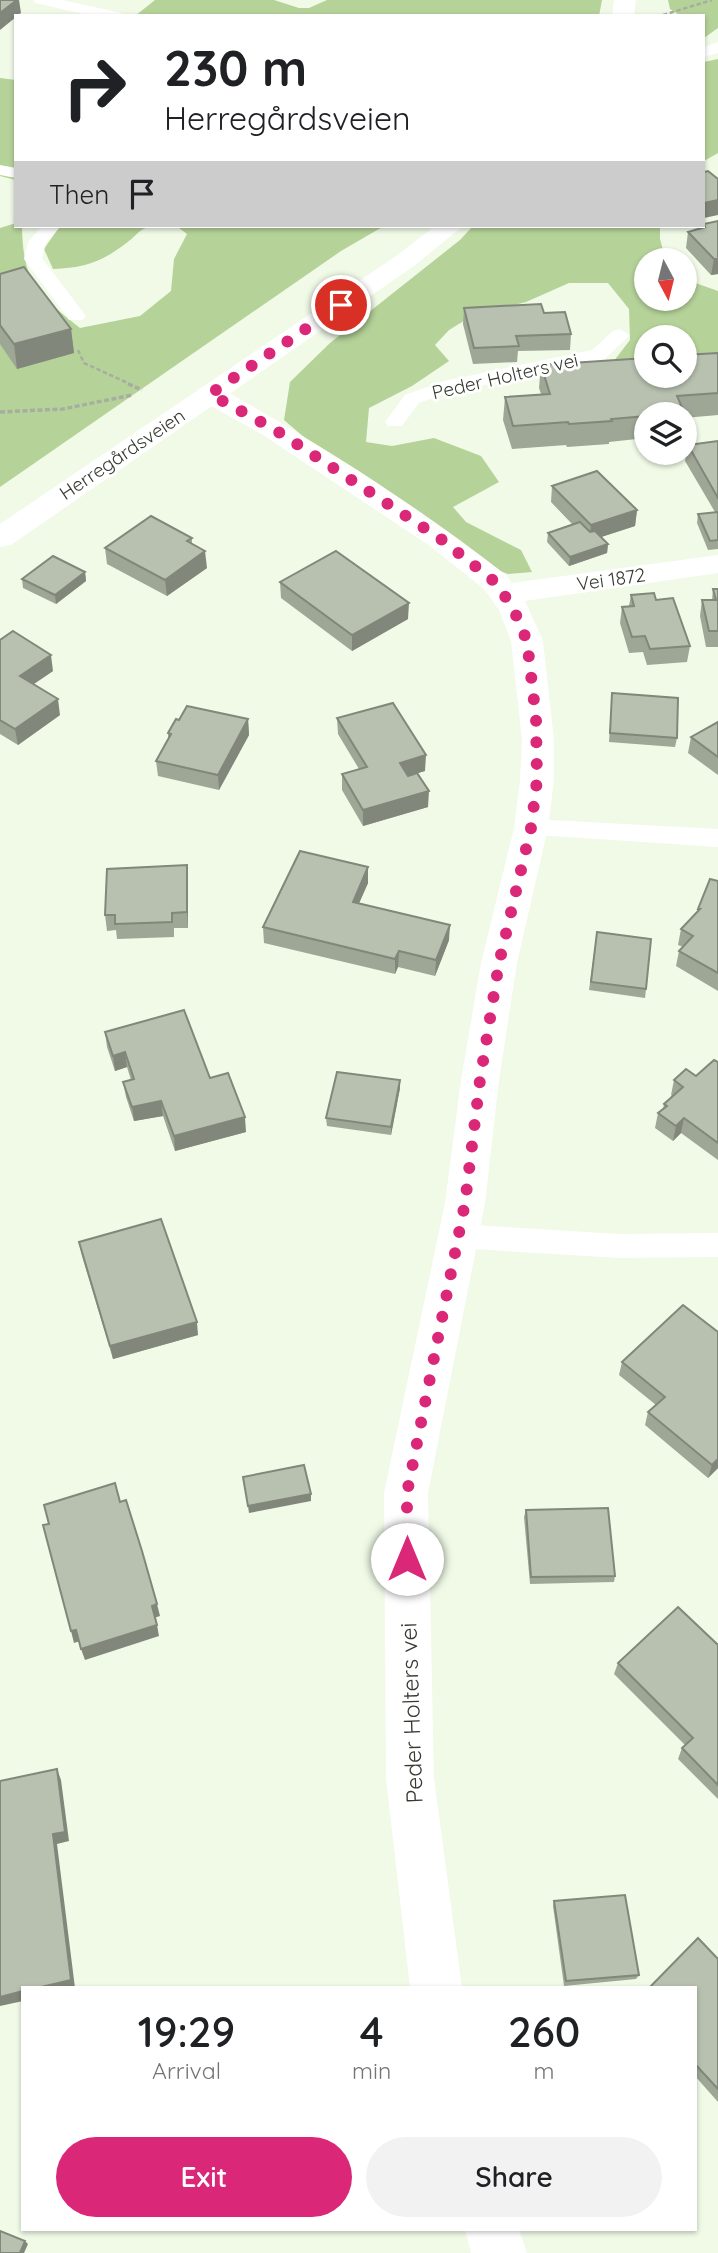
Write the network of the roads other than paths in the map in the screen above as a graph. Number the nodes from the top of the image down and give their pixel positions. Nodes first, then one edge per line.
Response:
1 (41, 0) edge
2 (106, 14) edge
3 (50, 228) edge
4 (447, 228) edge
5 (76, 316) road end
6 (620, 335) dead end
7 (210, 394) junction
8 (395, 422) dead end
9 (0, 538) edge
10 (718, 564) edge
11 (503, 594) junction
12 (531, 828) junction
13 (718, 838) edge
14 (457, 1236) junction
15 (718, 1245) edge
16 (436, 1986) edge
17 (492, 2231) edge
18 (499, 2253) edge

1 - 2 lane
3 - 5 lane
4 - 7 street, Herregårdsveien
6 - 8 lane, Peder Holters vei
7 - 9 street, Herregårdsveien
7 - 11 street, Peder Holters vei
10 - 11 street, Vei 1872
11 - 12 street, Peder Holters vei
12 - 13 lane
12 - 14 street, Peder Holters vei
14 - 15 lane
14 - 16 street, Peder Holters vei
17 - 18 street

